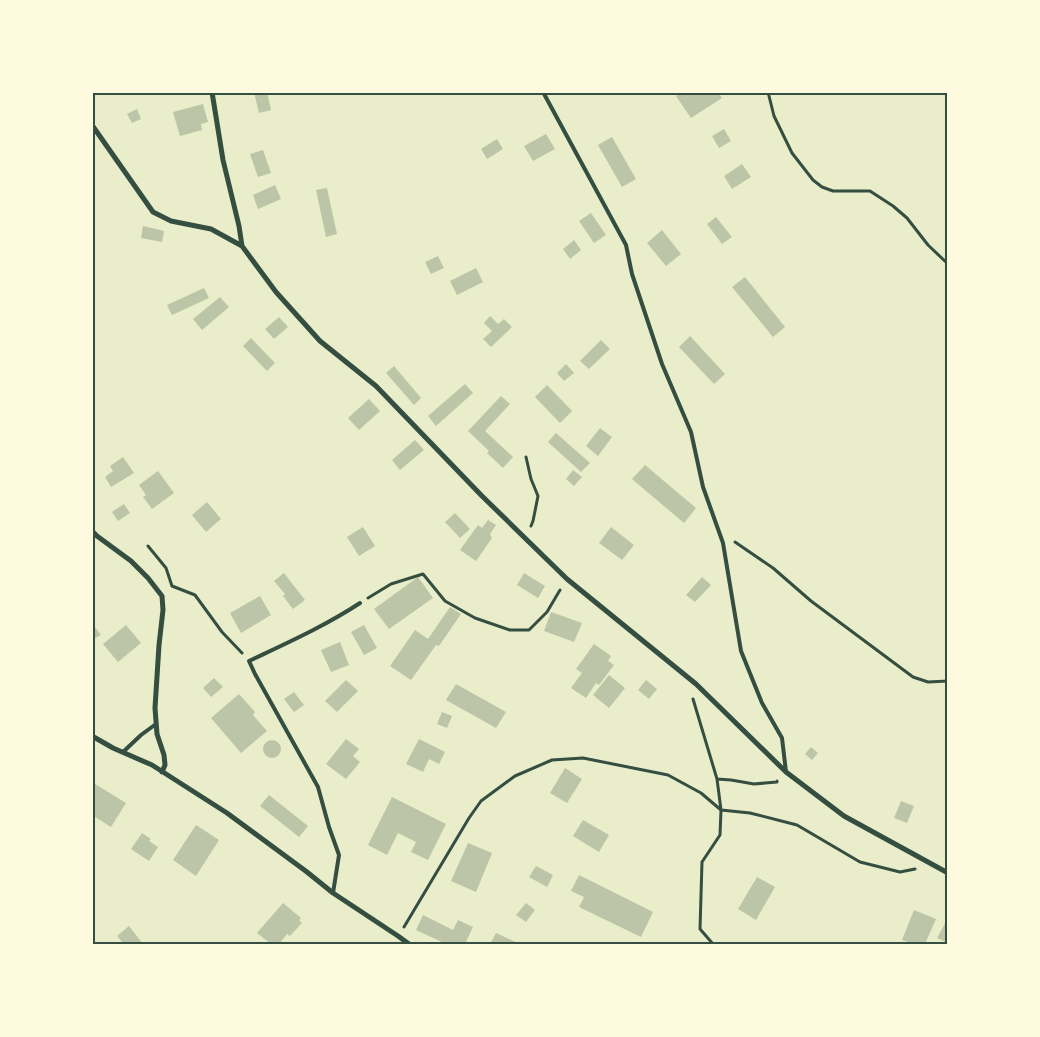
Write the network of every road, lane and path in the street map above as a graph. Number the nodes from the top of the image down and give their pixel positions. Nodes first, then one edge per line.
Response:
1 (212, 92) edge
2 (544, 92) edge
3 (768, 92) edge
4 (92, 125) edge
5 (242, 246) junction
6 (948, 264) edge
7 (526, 457) dead end
8 (92, 531) edge
9 (525, 538) junction
10 (722, 543) junction
11 (148, 546) dead end
12 (567, 579) junction
13 (172, 586) junction
14 (162, 596) junction
15 (360, 603) joint
16 (249, 661) junction
17 (948, 681) edge
18 (696, 684) junction
19 (156, 724) junction
20 (92, 736) edge
21 (123, 752) junction
22 (162, 772) junction
23 (786, 772) junction
24 (717, 779) junction
25 (720, 810) junction
26 (933, 865) junction
27 (948, 873) edge
28 (333, 893) junction
29 (398, 936) junction
30 (409, 944) edge
31 (713, 944) edge

1 - 5 street
2 - 10 lane
3 - 6 path
4 - 5 street
5 - 9 street
7 - 9 path
8 - 14 street
9 - 12 street
10 - 17 path
10 - 23 lane
11 - 13 path
12 - 15 path
12 - 18 street
13 - 14 path
13 - 16 path
14 - 19 street
15 - 16 lane
16 - 28 lane
18 - 23 street
18 - 24 path
19 - 21 lane
19 - 22 street
20 - 21 street
21 - 22 street
22 - 28 street
23 - 24 path
23 - 26 street
24 - 25 path
25 - 26 path
25 - 29 path
25 - 31 path
26 - 27 street
28 - 29 street
29 - 30 street

